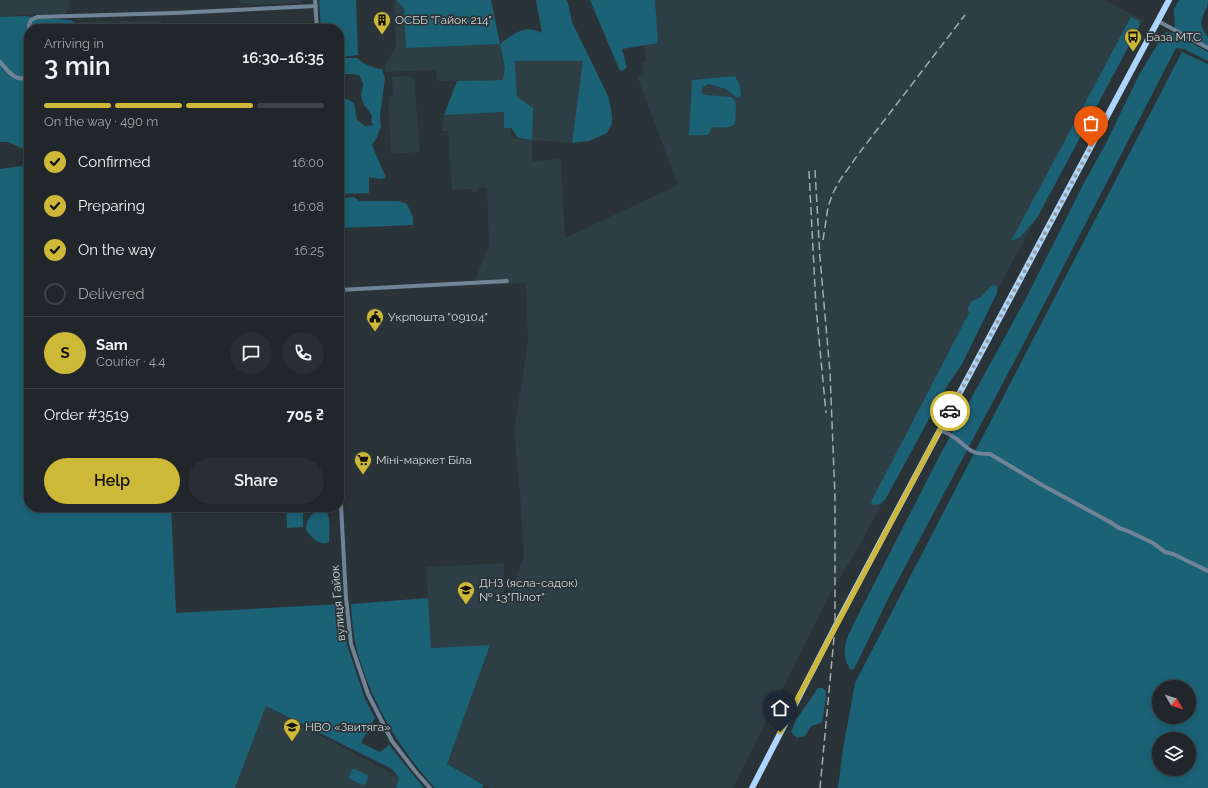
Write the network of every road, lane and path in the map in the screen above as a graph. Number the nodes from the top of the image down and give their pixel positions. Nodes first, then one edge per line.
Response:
1 (315, 0) edge
2 (1169, 0) edge
3 (316, 6) junction
4 (1158, 21) junction
5 (29, 24) edge
6 (317, 24) edge
7 (1208, 48) edge
8 (0, 62) edge
9 (24, 78) edge
10 (507, 281) dead end
11 (344, 290) edge
12 (940, 430) junction
13 (341, 512) edge
14 (1208, 571) edge
15 (430, 788) edge
16 (752, 788) edge

1 - 3 street
2 - 4 main road
3 - 5 street
3 - 6 street
4 - 7 street
4 - 12 main road
8 - 9 street
10 - 11 street
12 - 14 street
12 - 16 main road
13 - 15 street, вулиця Гайок

